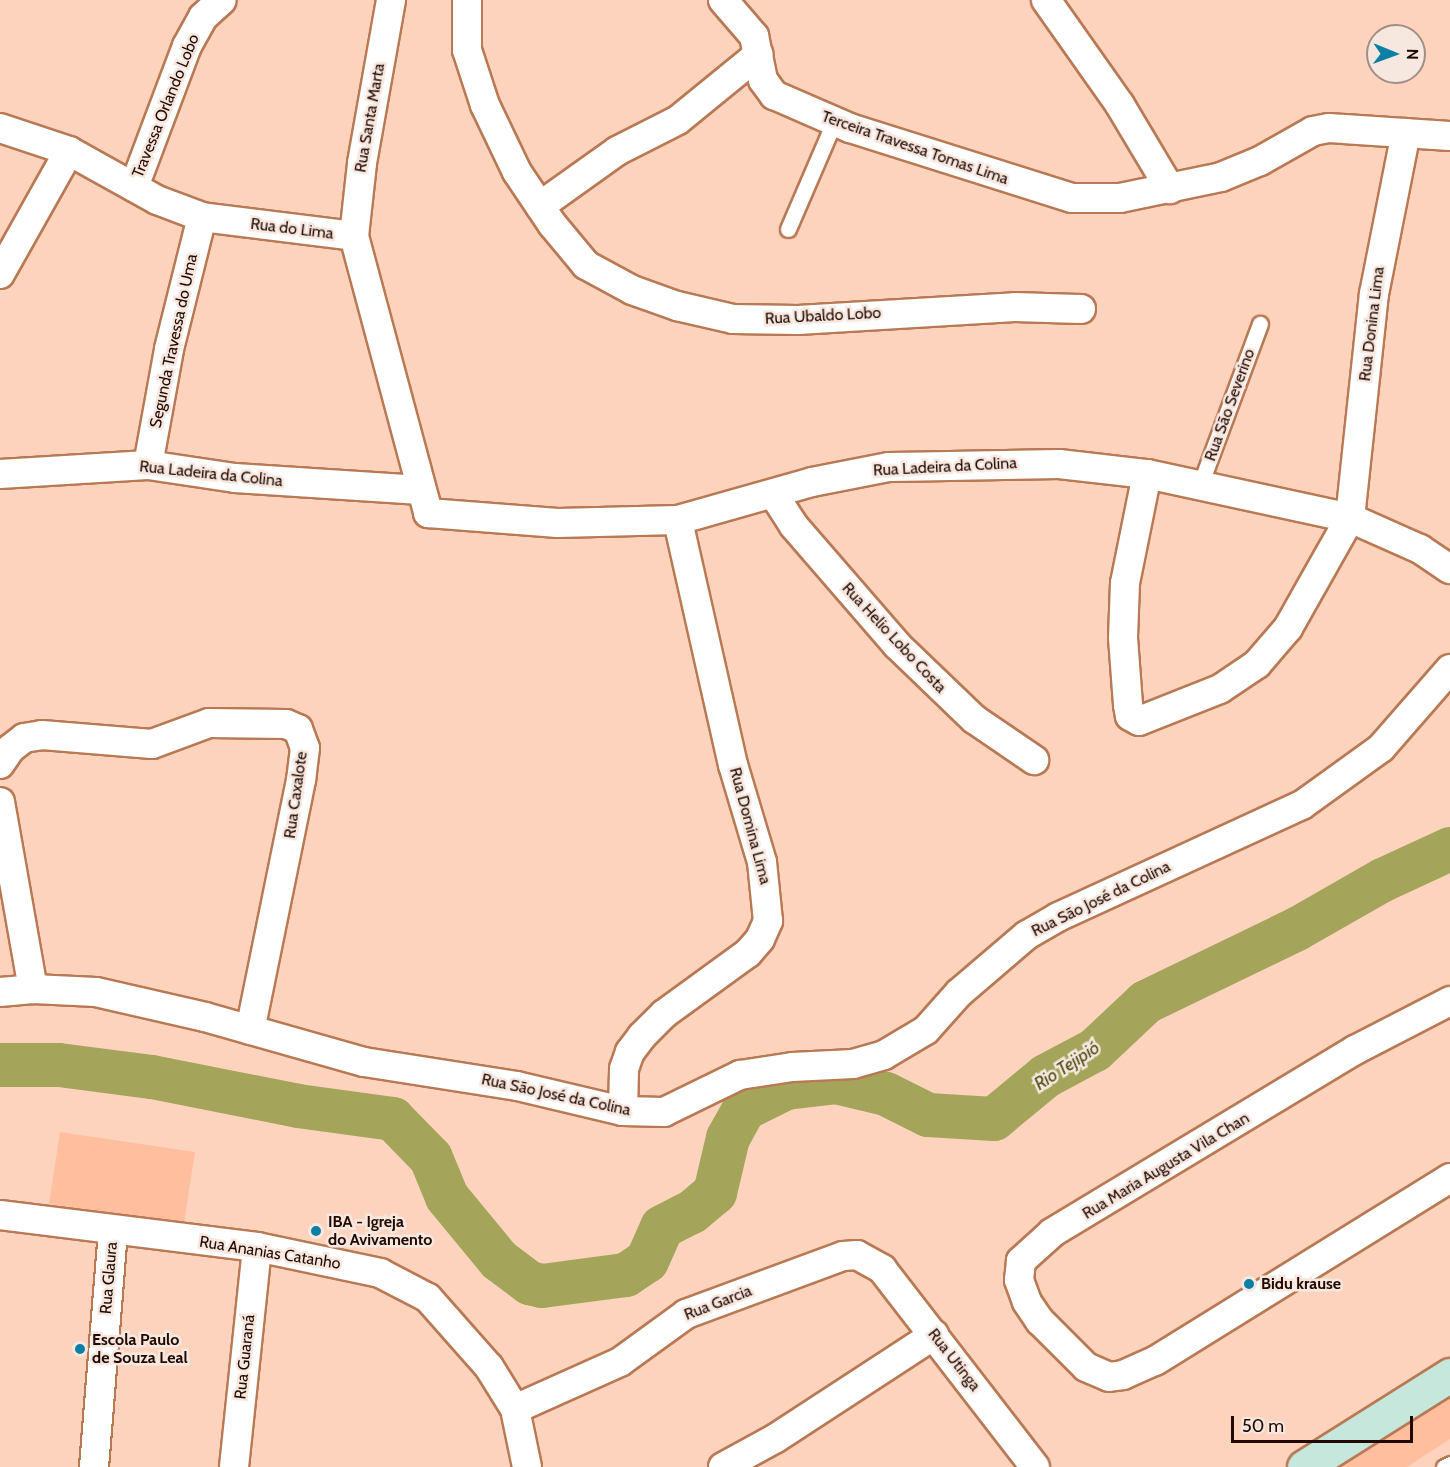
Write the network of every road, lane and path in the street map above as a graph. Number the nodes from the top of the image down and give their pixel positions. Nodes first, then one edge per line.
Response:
1 (222, 0) edge
2 (391, 0) edge
3 (467, 0) edge
4 (723, 0) edge
5 (1046, 0) edge
6 (759, 54) junction
7 (834, 122) junction
8 (0, 128) edge
9 (1406, 133) junction
10 (1450, 136) edge
11 (69, 151) junction
12 (134, 187) junction
13 (1170, 189) junction
14 (540, 206) junction
15 (202, 217) junction
16 (788, 229) dead end
17 (354, 236) junction
18 (0, 274) edge
19 (1081, 309) dead end
20 (1260, 324) dead end
21 (148, 465) junction
22 (0, 474) edge
23 (1147, 474) junction
24 (1200, 485) junction
25 (774, 495) junction
26 (425, 502) junction
27 (1350, 518) junction
28 (678, 520) junction
29 (1450, 569) edge
30 (1450, 669) edge
31 (1034, 760) dead end
32 (0, 764) edge
33 (0, 802) edge
34 (33, 989) junction
35 (0, 992) edge
36 (1450, 1001) edge
37 (250, 1030) junction
38 (623, 1111) junction
39 (1450, 1178) edge
40 (0, 1215) edge
41 (113, 1232) junction
42 (256, 1247) junction
43 (868, 1258) joint
44 (934, 1335) junction
45 (1450, 1376) edge
46 (515, 1409) junction
47 (1450, 1464) edge
48 (94, 1467) edge
49 (234, 1467) edge
50 (526, 1467) edge
51 (723, 1467) edge
52 (1035, 1467) edge
53 (1304, 1467) edge
54 (1444, 1467) edge

1 - 12 street, Travessa Orlando Lobo
2 - 17 street, Rua Santa Marta
3 - 14 street, Rua Ubaldo Lobo
4 - 6 street, Terceira Travessa Tomas Lima
5 - 13 street
6 - 7 street, Terceira Travessa Tomas Lima
6 - 14 street
7 - 13 street, Terceira Travessa Tomas Lima
7 - 16 lane
8 - 11 street, Rua do Lima
9 - 10 street, Terceira Travessa Tomas Lima
9 - 13 street, Terceira Travessa Tomas Lima
9 - 27 street, Rua Donina Lima
11 - 12 street, Rua do Lima
11 - 18 street
12 - 15 street, Rua do Lima
14 - 19 street, Rua Ubaldo Lobo
15 - 17 street, Rua do Lima
15 - 21 street, Segunda Travessa do Uma
17 - 26 street, Rua do Lima
20 - 24 lane, Rua São Severino
21 - 22 street, Rua Ladeira da Colina
21 - 26 street, Rua Ladeira da Colina
23 - 24 street, Rua Ladeira da Colina
23 - 25 street, Rua Ladeira da Colina
23 - 27 street
24 - 27 street, Rua Ladeira da Colina
25 - 28 street, Rua Ladeira da Colina
25 - 31 street, Rua Helio Lobo Costa
26 - 28 street, Rua Ladeira da Colina
27 - 29 street, Rua Ladeira da Colina
28 - 38 street, Rua Domina Lima
30 - 38 street, Rua São José da Colina
32 - 37 street, Rua Caxalote
33 - 34 street
34 - 35 street, Rua São José da Colina
34 - 37 street, Rua São José da Colina
36 - 39 street, Rua Maria Augusta Vila Chan
37 - 38 street, Rua São José da Colina
40 - 41 street, Rua Ananias Catanho
41 - 42 street, Rua Ananias Catanho
41 - 48 street, Rua Glaura
42 - 46 street, Rua Ananias Catanho
42 - 49 street, Rua Guaraná
43 - 44 street, Rua Utinga
43 - 46 street, Rua Garcia
44 - 51 street
44 - 52 street, Rua Utinga
45 - 53 main road
46 - 50 street
47 - 54 lane

